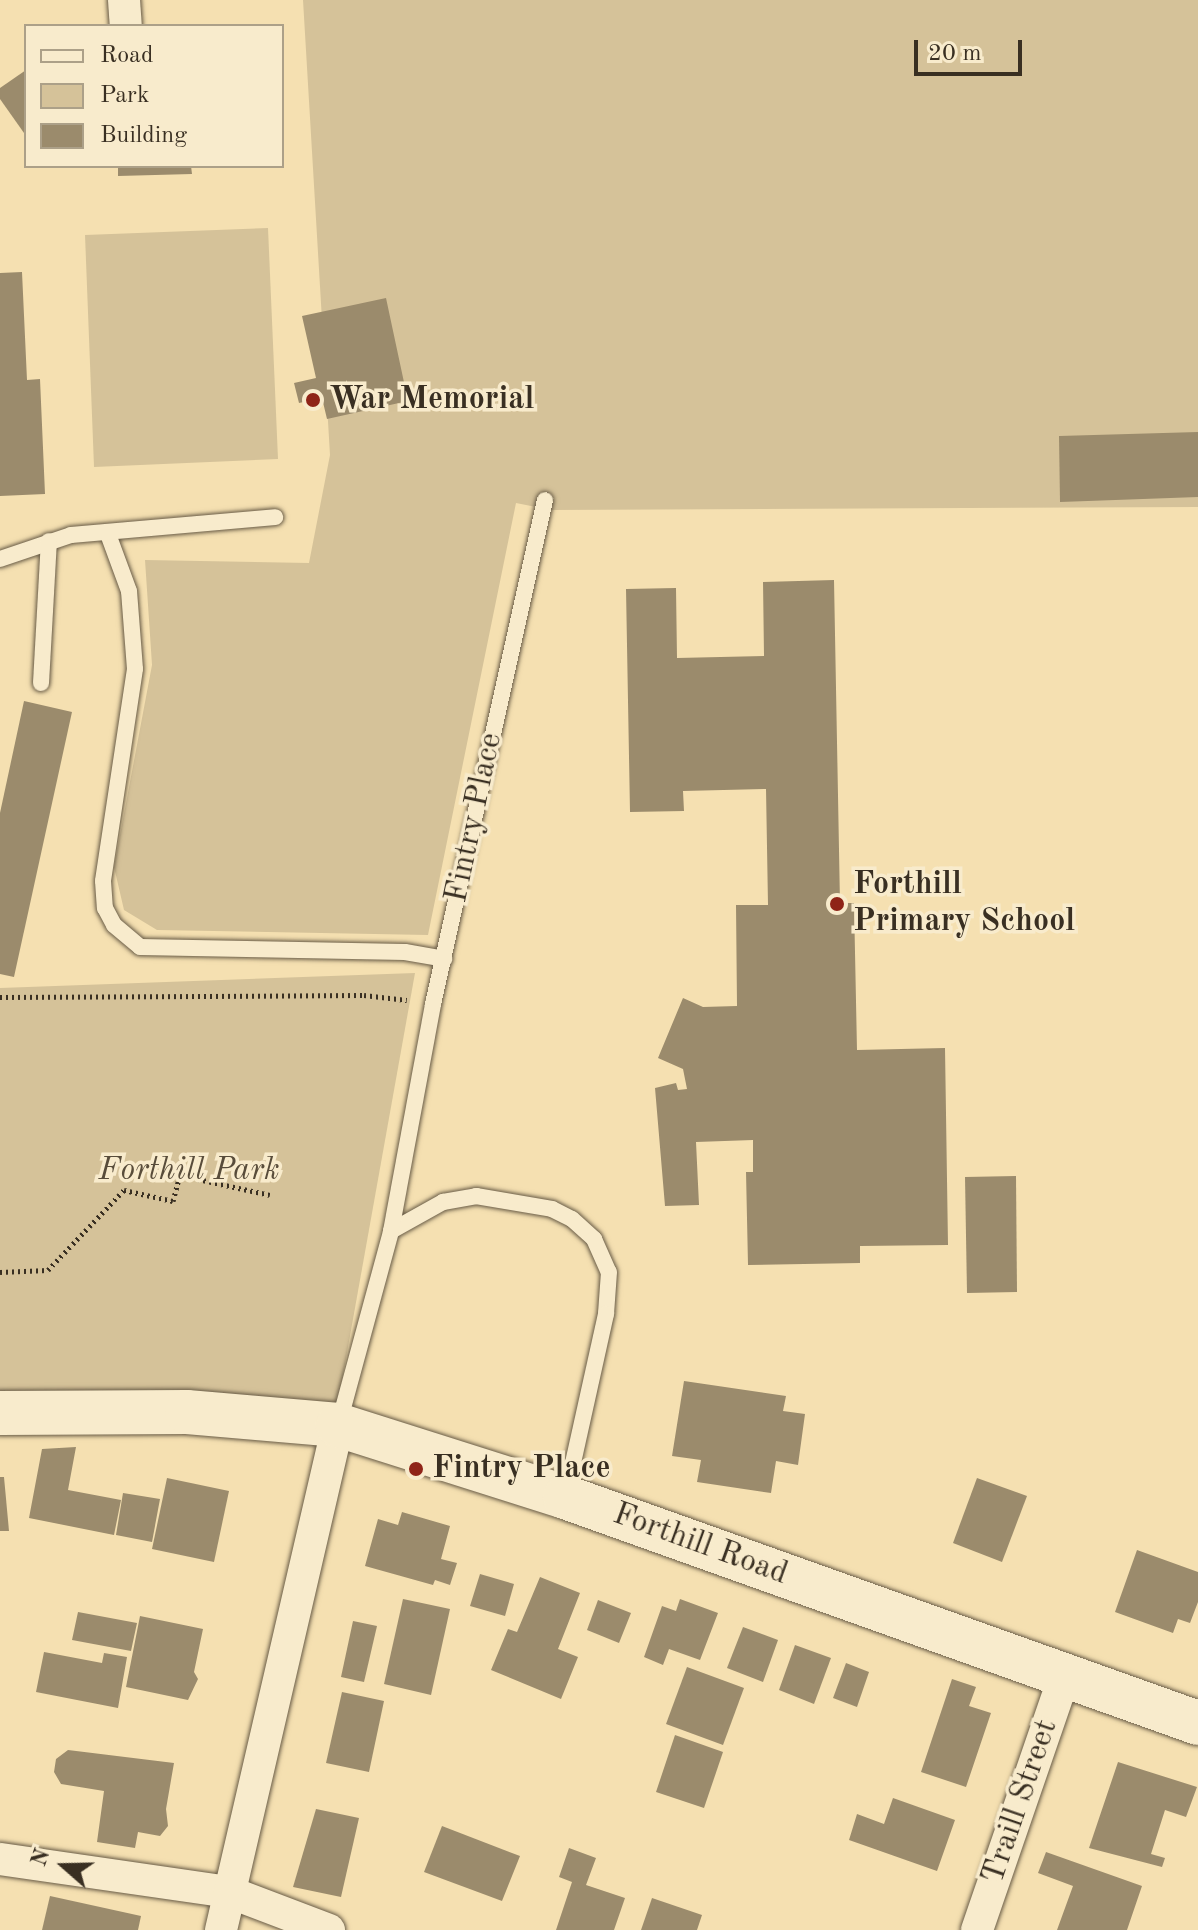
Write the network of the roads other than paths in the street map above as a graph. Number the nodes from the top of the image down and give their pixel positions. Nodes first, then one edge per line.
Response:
1 (124, 0) edge
2 (126, 24) edge
3 (545, 500) dead end
4 (275, 517) dead end
5 (108, 534) junction
6 (49, 541) junction
7 (0, 559) edge
8 (41, 683) dead end
9 (444, 959) junction
10 (391, 1231) junction
11 (0, 1413) edge
12 (338, 1425) junction
13 (565, 1497) junction
14 (1065, 1674) junction
15 (1198, 1723) edge
16 (0, 1859) edge
17 (229, 1892) junction
18 (221, 1930) edge
19 (329, 1930) edge
20 (977, 1930) edge

1 - 2 street
3 - 9 lane, Fintry Place
4 - 5 lane
5 - 6 lane
5 - 9 lane
6 - 7 lane
6 - 8 lane
9 - 10 lane, Fintry Place
10 - 12 lane, Fintry Place
10 - 13 lane
11 - 12 street, Forthill Road
12 - 13 street, Forthill Road
12 - 17 street, Fintry Place
13 - 14 street, Forthill Road
14 - 15 street, Forthill Road
14 - 20 street, Traill Street
16 - 17 street
17 - 18 street, Fintry Place
17 - 19 street

